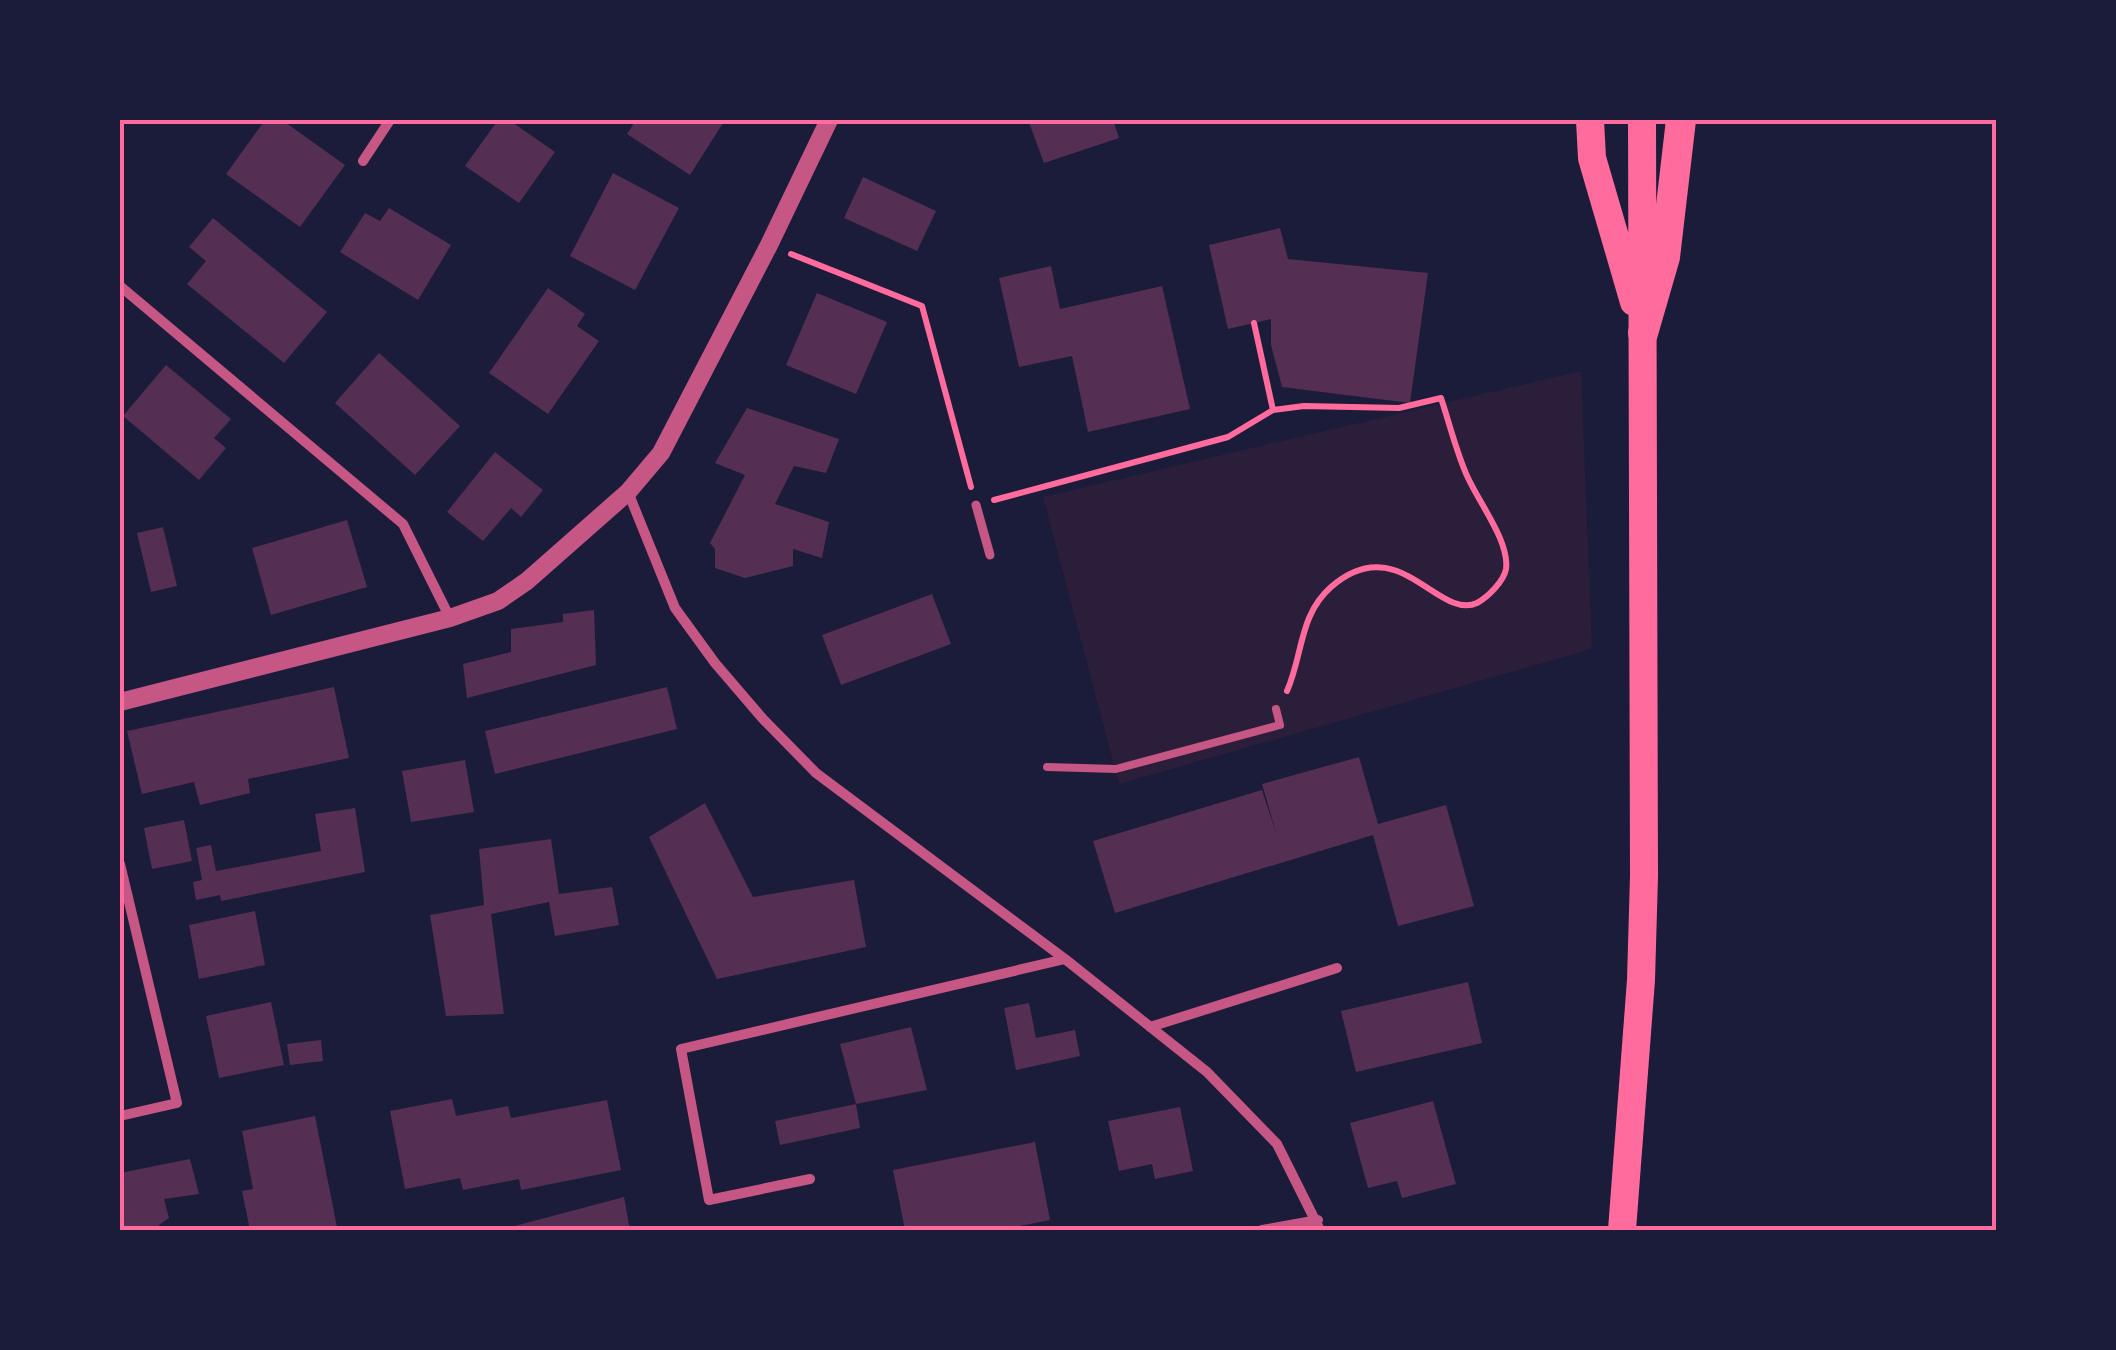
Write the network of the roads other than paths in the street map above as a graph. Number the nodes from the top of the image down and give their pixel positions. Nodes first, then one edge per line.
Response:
1 (390, 120) edge
2 (830, 120) edge
3 (1590, 120) edge
4 (1642, 120) edge
5 (1659, 120) edge
6 (1680, 120) edge
7 (364, 161) dead end
8 (120, 286) edge
9 (1643, 332) junction
10 (628, 492) junction
11 (976, 505) road end
12 (990, 555) dead end
13 (450, 618) junction
14 (120, 702) edge
15 (1276, 709) road end
16 (1047, 767) dead end
17 (120, 864) edge
18 (1065, 959) junction
19 (1337, 968) dead end
20 (1150, 1027) junction
21 (120, 1116) edge
22 (810, 1180) dead end
23 (1319, 1225) edge
24 (1262, 1230) edge
25 (1622, 1230) edge

1 - 7 street
2 - 10 street
3 - 9 highway
4 - 9 highway
5 - 9 highway
6 - 9 highway
8 - 13 street
9 - 25 highway
10 - 13 street
10 - 18 street
11 - 12 street
13 - 14 street
15 - 16 lane
17 - 21 street
18 - 20 street
18 - 22 street
19 - 20 street
20 - 23 street
23 - 24 street

